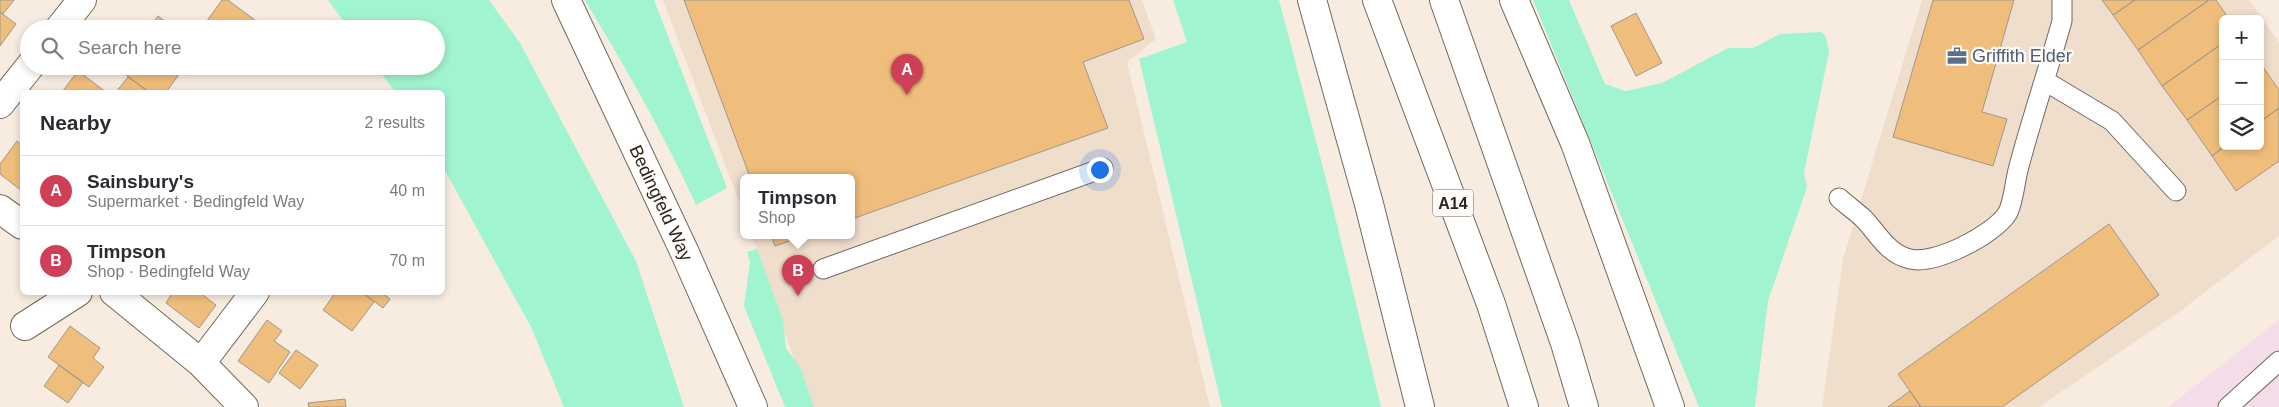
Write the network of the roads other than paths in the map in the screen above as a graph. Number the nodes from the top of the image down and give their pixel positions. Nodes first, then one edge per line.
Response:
1 (82, 0) edge
2 (566, 0) edge
3 (1312, 0) edge
4 (1378, 0) edge
5 (1444, 0) edge
6 (1514, 0) edge
7 (2062, 0) edge
8 (66, 20) edge
9 (23, 75) edge
10 (2044, 81) junction
11 (0, 104) edge
12 (1103, 168) dead end
13 (2176, 191) dead end
14 (1839, 198) dead end
15 (0, 209) edge
16 (20, 224) edge
17 (823, 270) dead end
18 (73, 295) edge
19 (118, 295) edge
20 (253, 295) edge
21 (25, 326) dead end
22 (2279, 361) edge
23 (201, 364) junction
24 (244, 407) edge
25 (753, 407) edge
26 (1420, 407) edge
27 (1524, 407) edge
28 (1584, 407) edge
29 (1670, 407) edge
30 (2228, 407) edge

1 - 8 main road
2 - 25 main road, Bedingfeld Way
3 - 26 main road
4 - 27 main road, A14
5 - 28 main road
6 - 29 main road
7 - 10 lane
9 - 11 main road
10 - 13 lane
10 - 14 lane
12 - 17 lane
15 - 16 main road
18 - 21 main road
19 - 23 main road
20 - 23 main road
22 - 30 lane
23 - 24 main road

